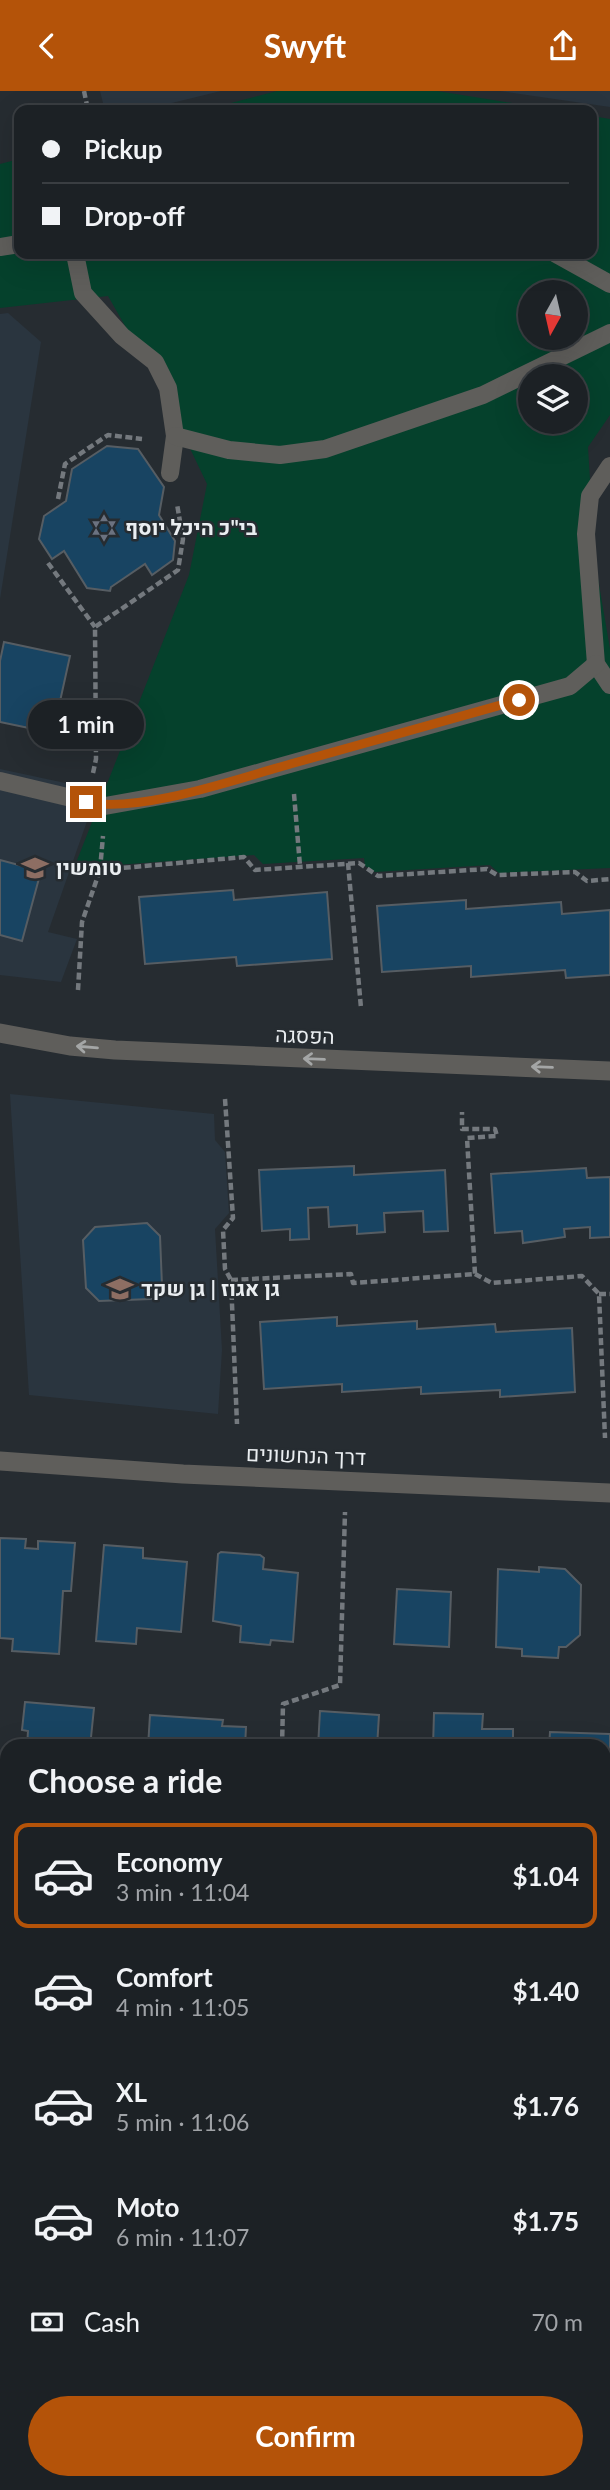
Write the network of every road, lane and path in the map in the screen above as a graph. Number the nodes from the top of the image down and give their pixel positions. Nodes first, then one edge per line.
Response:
1 (76, 259) edge
2 (565, 259) edge
3 (610, 284) edge
4 (610, 333) edge
5 (176, 436) junction
6 (610, 466) edge
7 (170, 473) junction
8 (58, 499) dead end
9 (48, 563) dead end
10 (95, 627) junction
11 (596, 664) junction
12 (610, 685) edge
13 (291, 763) junction
14 (0, 782) edge
15 (86, 802) junction
16 (348, 863) junction
17 (300, 866) junction
18 (610, 879) edge
19 (78, 990) dead end
20 (361, 1008) dead end
21 (0, 1033) edge
22 (610, 1070) edge
23 (225, 1099) dead end
24 (462, 1112) dead end
25 (475, 1274) junction
26 (231, 1280) junction
27 (599, 1294) junction
28 (610, 1294) edge
29 (237, 1424) dead end
30 (605, 1438) dead end
31 (0, 1461) edge
32 (610, 1493) edge
33 (345, 1512) dead end
34 (282, 1739) edge

1 - 5 lane
2 - 3 lane
4 - 5 lane
5 - 7 lane
6 - 11 lane
7 - 8 path
7 - 10 path
9 - 10 path
10 - 15 path
11 - 12 lane
11 - 13 lane
13 - 15 lane
13 - 17 path
14 - 15 lane
16 - 17 path
16 - 18 path
16 - 20 path
17 - 19 path
22 -> 21 street, הפסגה
23 - 26 path
24 - 25 path
25 - 26 path
25 - 27 path
26 - 29 path
27 - 28 path
27 - 30 path
31 - 32 street, דרך הנחשונים
33 - 34 path

